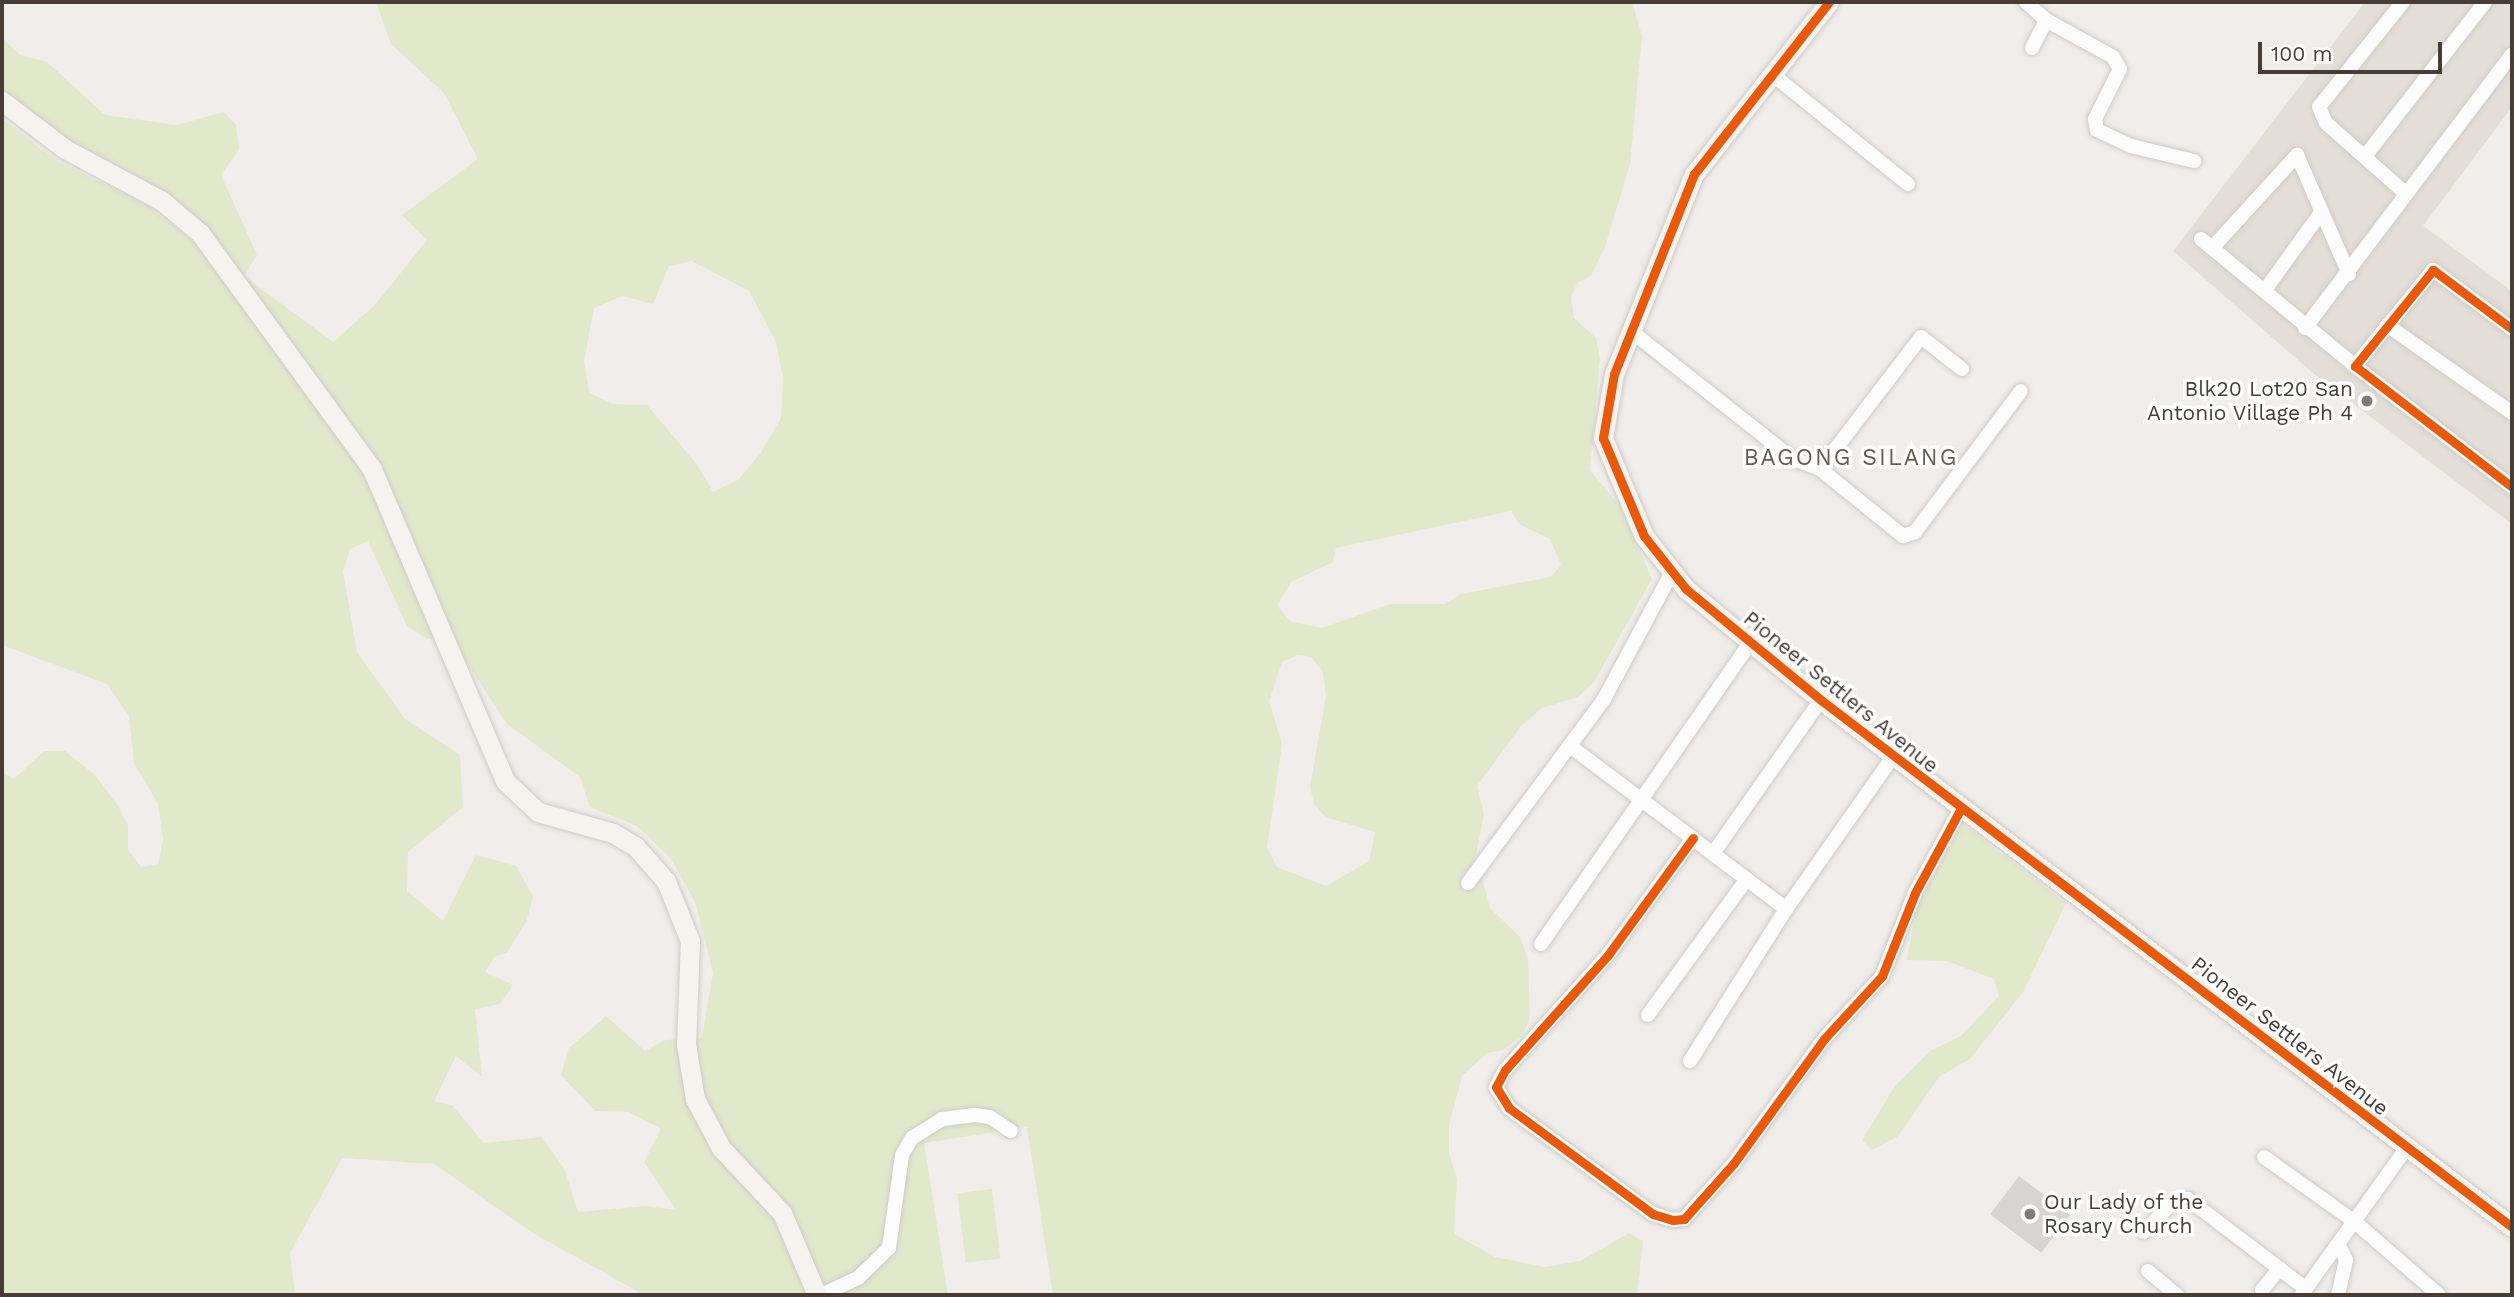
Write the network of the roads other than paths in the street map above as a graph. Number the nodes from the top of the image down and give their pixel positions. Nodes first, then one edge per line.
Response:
1 (2026, 2) edge
2 (2403, 2) edge
3 (2484, 2) edge
4 (1821, 5) edge
5 (2046, 20) junction
6 (2032, 48) dead end
7 (2512, 54) edge
8 (1772, 74) junction
9 (2, 101) edge
10 (2366, 155) junction
11 (2194, 161) dead end
12 (1908, 184) dead end
13 (2406, 193) junction
14 (2322, 211) junction
15 (2349, 274) junction
16 (2265, 290) junction
17 (2387, 325) junction
18 (2305, 328) junction
19 (2512, 329) edge
20 (1631, 331) junction
21 (2355, 366) junction
22 (1962, 369) dead end
23 (2021, 391) dead end
24 (2512, 413) edge
25 (1820, 469) junction
26 (2512, 487) edge
27 (1671, 574) junction
28 (1751, 642) junction
29 (1821, 700) junction
30 (1570, 746) junction
31 (1893, 757) junction
32 (1642, 797) junction
33 (1961, 810) junction
34 (1693, 838) junction
35 (1714, 852) junction
36 (1746, 880) junction
37 (1468, 883) dead end
38 (1786, 909) junction
39 (1541, 944) dead end
40 (1648, 1016) dead end
41 (1690, 1061) dead end
42 (1011, 1131) dead end
43 (2406, 1149) junction
44 (2264, 1157) dead end
45 (2355, 1222) junction
46 (2511, 1223) edge
47 (2144, 1232) dead end
48 (2339, 1245) junction
49 (2280, 1268) junction
50 (2148, 1271) dead end
51 (2262, 1290) dead end
52 (2303, 1292) edge
53 (819, 1295) edge
54 (2177, 1295) edge
55 (2338, 1295) edge
56 (2439, 1295) edge

1 - 5 street
2 - 10 street
3 - 10 street
4 - 8 street, Pioneer Settlers Avenue
5 - 6 street
5 - 11 street
7 - 13 street
8 - 12 street
8 - 20 street, Pioneer Settlers Avenue
9 - 53 street
10 - 13 street
13 - 15 street
14 - 15 street
14 - 16 street
14 - 16 street
15 - 18 street
16 - 18 street
17 - 19 street
17 - 21 street
17 - 24 street
18 - 21 street
20 - 25 street
20 - 27 street, Pioneer Settlers Avenue
21 - 26 street
22 - 25 street
23 - 25 street
27 - 28 street, Pioneer Settlers Avenue
27 - 30 street
28 - 29 street, Pioneer Settlers Avenue
28 - 32 street
29 - 31 street, Pioneer Settlers Avenue
29 - 35 street
30 - 32 street
30 - 37 street
31 - 33 street, Pioneer Settlers Avenue
31 - 38 street
32 - 34 street
32 - 39 street
33 - 34 street
33 - 43 street, Pioneer Settlers Avenue
34 - 35 street
35 - 36 street
36 - 38 street
36 - 40 street
38 - 41 street
42 - 53 street
43 - 45 street
43 - 46 street, Pioneer Settlers Avenue
44 - 45 street
45 - 48 street
45 - 56 street
47 - 49 street
48 - 52 street
48 - 55 street
49 - 51 street
49 - 52 street
50 - 54 street

